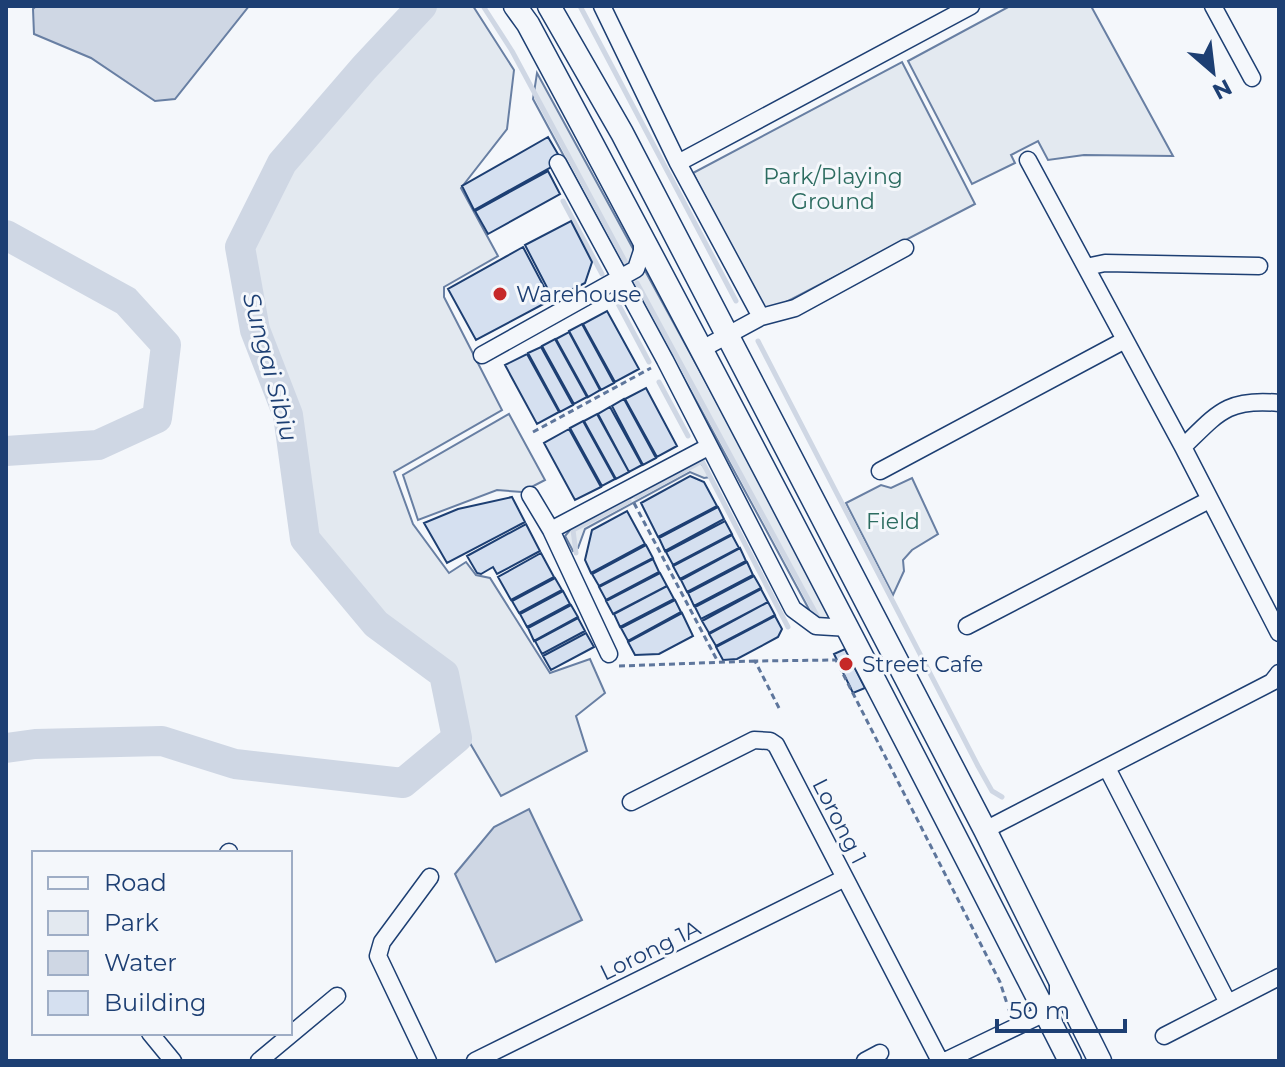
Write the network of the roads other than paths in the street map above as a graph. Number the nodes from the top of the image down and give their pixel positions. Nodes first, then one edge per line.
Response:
1 (602, 6) edge
2 (971, 6) edge
3 (1213, 6) edge
4 (551, 8) edge
5 (521, 15) edge
6 (1252, 78) dead end
7 (1028, 160) dead end
8 (558, 163) dead end
9 (678, 163) junction
10 (642, 236) junction
11 (905, 248) dead end
12 (1259, 266) dead end
13 (1086, 267) junction
14 (620, 280) junction
15 (761, 317) junction
16 (726, 334) junction
17 (1125, 340) junction
18 (702, 349) junction
19 (482, 355) dead end
20 (1279, 403) edge
21 (708, 447) junction
22 (1183, 447) junction
23 (880, 471) dead end
24 (530, 495) dead end
25 (1209, 500) junction
26 (551, 530) junction
27 (967, 626) dead end
28 (849, 628) junction
29 (1279, 633) edge
30 (612, 660) road end
31 (1279, 673) edge
32 (1107, 768) junction
33 (631, 802) dead end
34 (985, 830) junction
35 (430, 877) dead end
36 (845, 878) junction
37 (1279, 977) edge
38 (1058, 979) junction
39 (337, 996) dead end
40 (1228, 1003) junction
41 (1045, 1013) junction
42 (292, 1034) edge
43 (152, 1035) edge
44 (290, 1035) edge
45 (1164, 1036) dead end
46 (880, 1053) dead end
47 (173, 1061) edge
48 (259, 1061) edge
49 (428, 1061) edge
50 (475, 1061) edge
51 (865, 1061) edge
52 (942, 1061) edge
53 (1070, 1061) edge
54 (1100, 1061) edge

1 - 9 street
2 - 9 street
3 - 6 street
4 - 16 street
5 - 10 street
7 - 13 street
8 - 14 street
9 - 15 street
10 - 14 street
10 - 18 street
11 - 15 street
12 - 13 street
13 - 17 street
14 - 19 street
14 - 21 street
15 - 16 street
16 - 18 street
16 - 34 street
17 - 22 street
17 - 23 street
18 - 28 street
20 - 22 street
21 - 26 street
21 - 28 street
22 - 25 street
24 - 26 street
25 - 27 street
25 - 29 street
26 - 30 street
28 - 41 street
31 - 32 street
32 - 34 street
32 - 40 street
33 - 36 street, Lorong 1
34 - 38 street
35 - 49 street
36 - 50 street, Lorong 1A
36 - 52 street, Lorong 1
37 - 40 street
38 - 41 street
38 - 54 street
39 - 42 street
40 - 45 street
41 - 52 street
41 - 53 street
43 - 47 street
44 - 48 street
46 - 51 street

